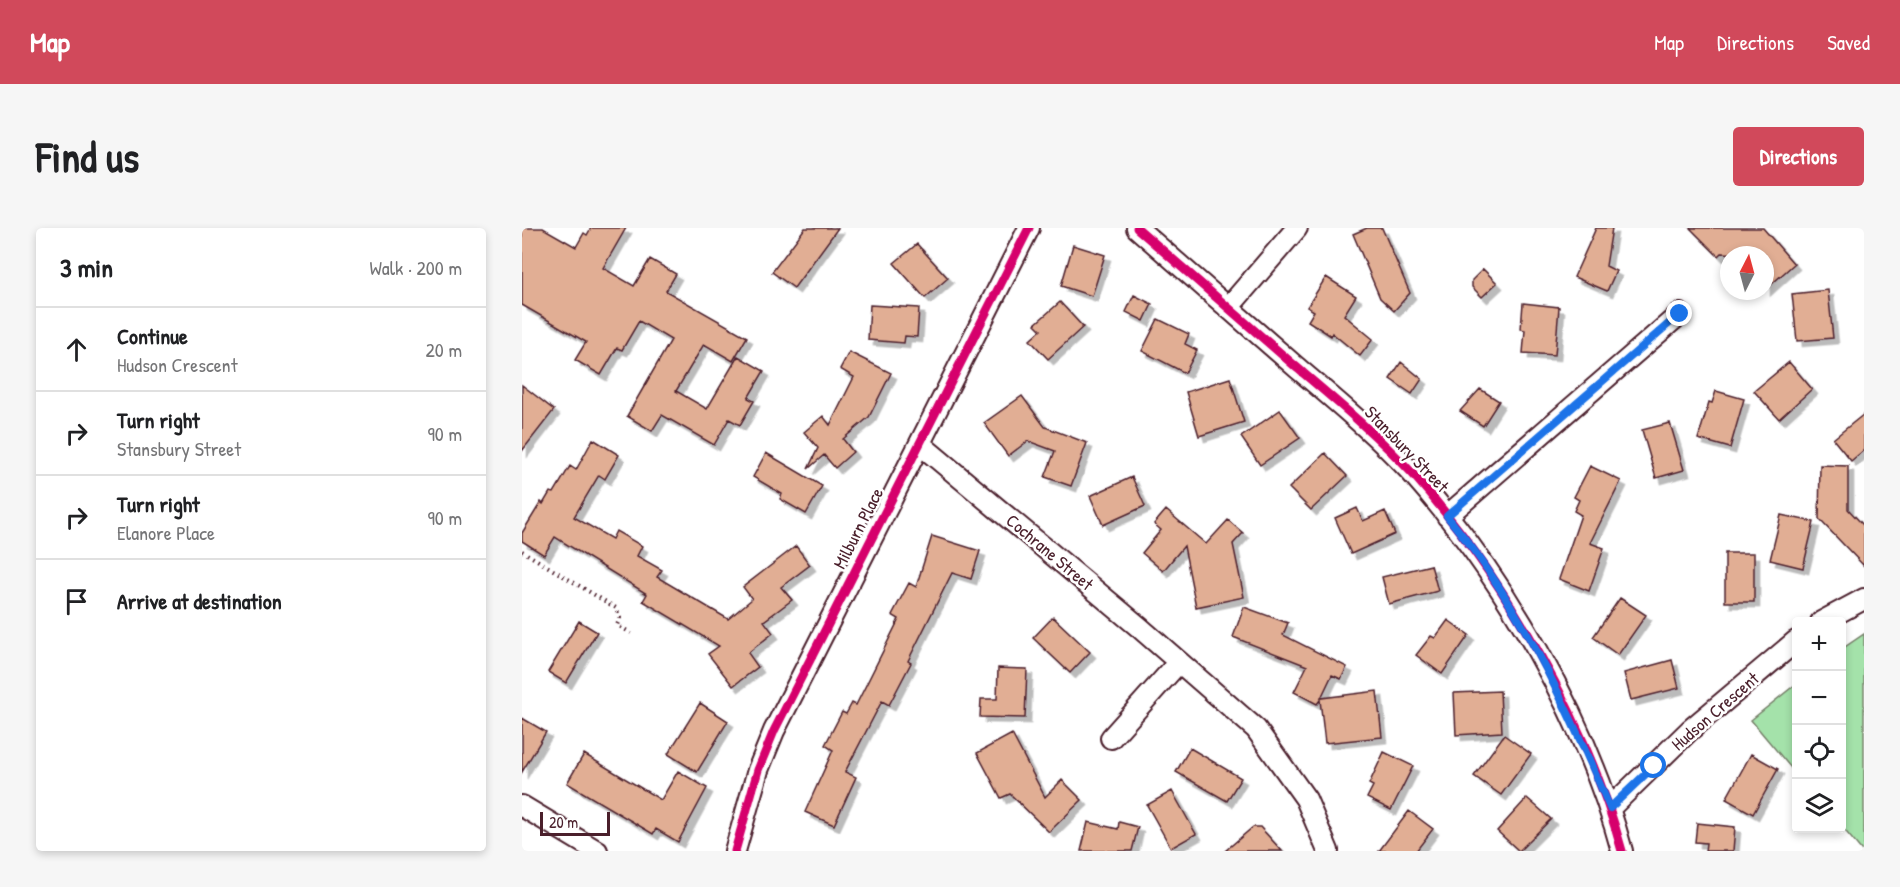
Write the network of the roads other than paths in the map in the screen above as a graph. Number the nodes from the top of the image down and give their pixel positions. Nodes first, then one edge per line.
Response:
1 (1029, 228) edge
2 (1137, 228) edge
3 (1297, 228) edge
4 (1228, 308) junction
5 (1680, 314) dead end
6 (920, 444) junction
7 (1447, 516) junction
8 (1864, 600) edge
9 (1829, 617) edge
10 (1792, 645) edge
11 (1179, 662) junction
12 (1111, 738) dead end
13 (522, 806) edge
14 (1610, 808) junction
15 (597, 851) edge
16 (735, 851) edge
17 (1328, 851) edge
18 (1622, 851) edge

1 - 6 street, Milburn Place
2 - 4 street, Stansbury Street
3 - 4 street
4 - 7 street, Stansbury Street
5 - 7 street
6 - 11 street, Cochrane Street
6 - 16 street, Milburn Place
7 - 14 street, Stansbury Street
8 - 9 street
10 - 14 street, Hudson Crescent
11 - 12 street
11 - 17 street, Cochrane Street
13 - 15 street
14 - 18 street, Stansbury Street

